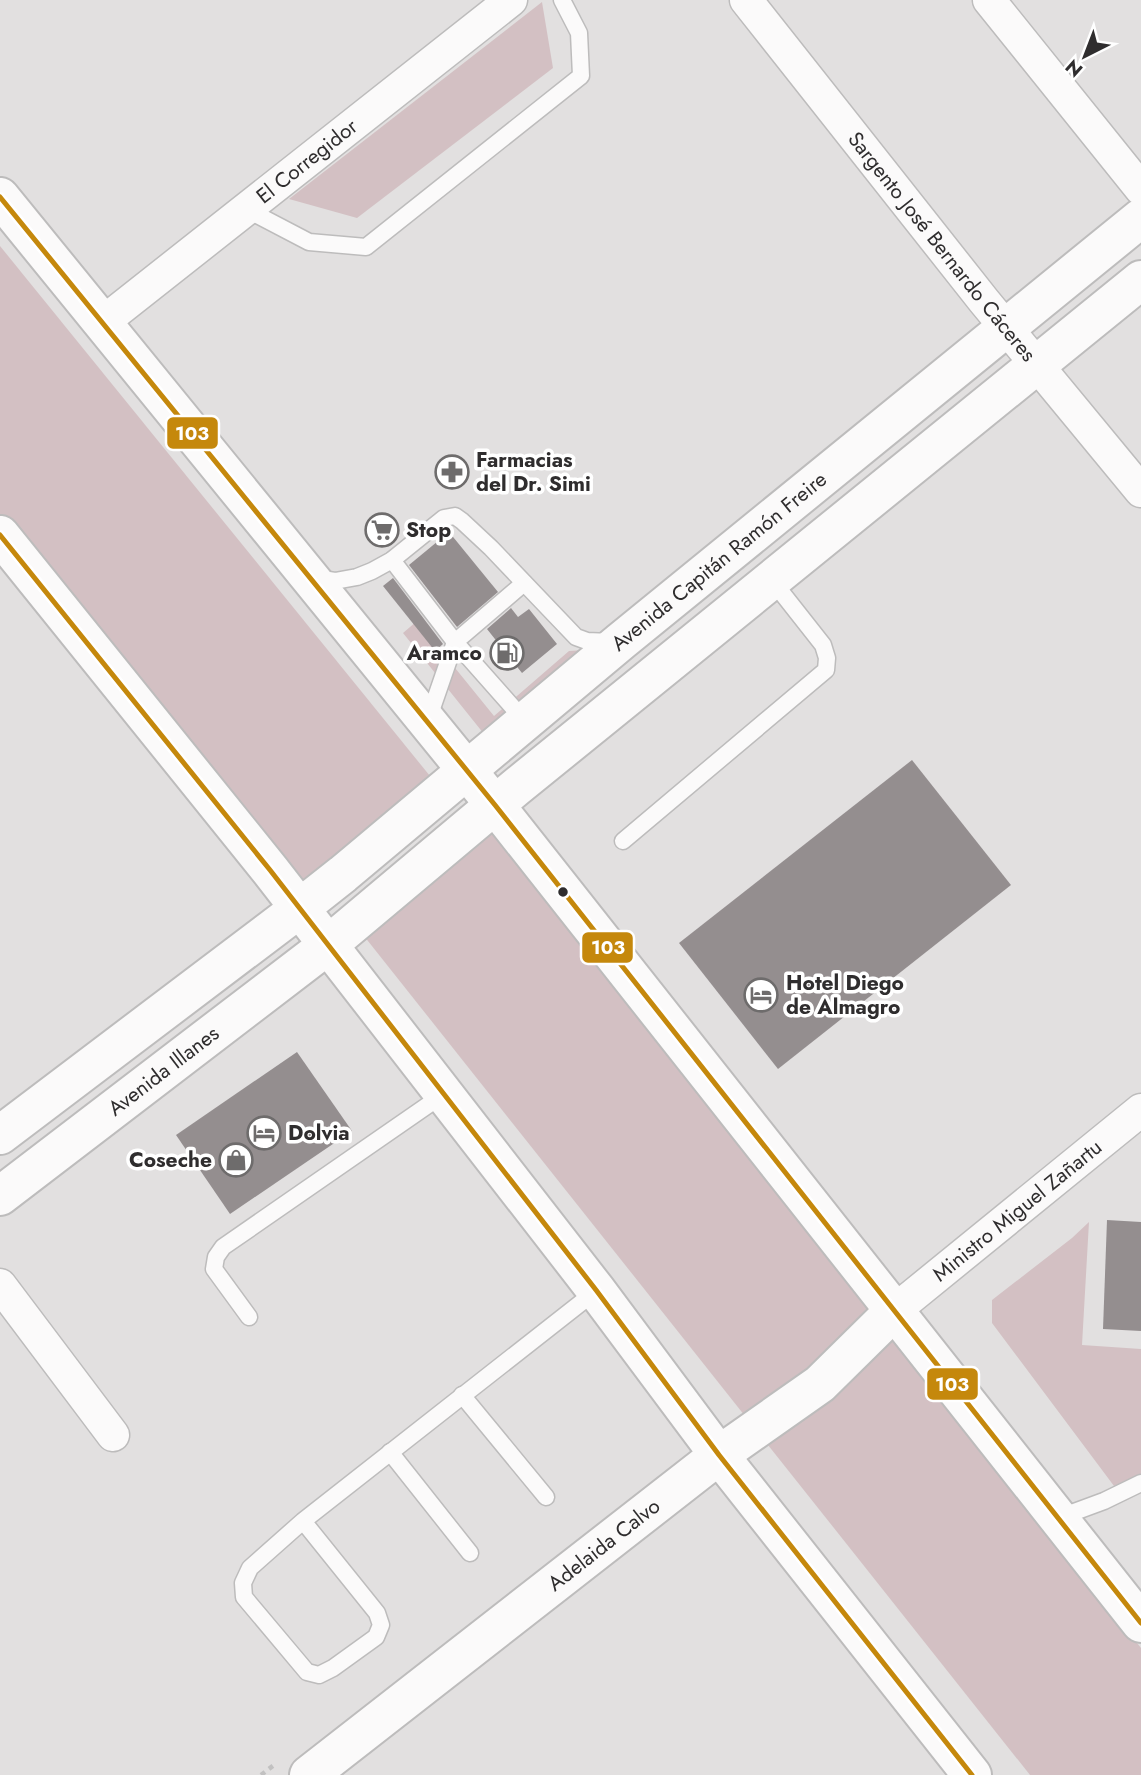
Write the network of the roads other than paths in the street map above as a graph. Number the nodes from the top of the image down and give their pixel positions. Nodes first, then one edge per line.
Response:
1 (511, 0) edge
2 (562, 0) edge
3 (746, 0) edge
4 (989, 0) edge
5 (1141, 189) edge
6 (0, 197) edge
7 (246, 209) junction
8 (1141, 218) edge
9 (1141, 280) edge
10 (102, 323) junction
11 (1007, 327) junction
12 (1036, 364) junction
13 (1141, 491) edge
14 (0, 535) edge
15 (392, 560) junction
16 (310, 578) junction
17 (771, 579) junction
18 (524, 583) junction
19 (455, 642) junction
20 (620, 642) junction
21 (525, 721) junction
22 (428, 722) junction
23 (466, 769) junction
24 (495, 804) junction
25 (623, 841) dead end
26 (300, 908) junction
27 (328, 945) junction
28 (444, 1094) junction
29 (1141, 1110) edge
30 (0, 1135) edge
31 (0, 1196) edge
32 (0, 1285) edge
33 (596, 1290) junction
34 (894, 1311) junction
35 (249, 1317) dead end
36 (462, 1395) junction
37 (113, 1435) dead end
38 (390, 1452) junction
39 (719, 1455) junction
40 (1141, 1483) edge
41 (546, 1496) dead end
42 (1058, 1518) junction
43 (303, 1521) junction
44 (470, 1553) dead end
45 (1141, 1623) edge
46 (309, 1775) edge
47 (972, 1775) edge

1 - 7 street, El Corregidor
2 - 7 lane
3 - 11 street, Sargento José Bernardo Cáceres
4 - 5 street
6 - 10 main road
7 - 10 street, El Corregidor
8 - 11 main road, Avenida Capitán Ramón Freire
9 - 12 main road
10 - 16 main road
11 - 12 street, Sargento José Bernardo Cáceres
11 - 20 main road, Avenida Capitán Ramón Freire
12 - 13 street, Sargento José Bernardo Cáceres
12 - 17 main road
14 - 26 main road
15 - 16 lane
15 - 18 lane
15 - 19 lane
16 - 22 main road
17 - 24 main road
17 - 25 lane
18 - 19 lane
18 - 20 lane
19 - 21 lane
19 - 22 lane
20 - 21 main road, Avenida Capitán Ramón Freire
21 - 23 main road, Avenida Capitán Ramón Freire
22 - 23 main road
23 - 24 main road
23 - 26 main road, Avenida Capitán Ramón Freire
24 - 27 main road
24 - 34 main road
26 - 27 main road
26 - 30 main road
27 - 28 main road
27 - 31 main road, Avenida Illanes
28 - 33 main road
28 - 35 lane
29 - 34 street, Ministro Miguel Zañartu
32 - 37 street
33 - 36 lane
33 - 39 main road
34 - 39 main road, Adelaida Calvo
34 - 42 main road
36 - 38 lane
36 - 41 lane
38 - 43 lane
38 - 44 lane
39 - 46 main road, Adelaida Calvo
39 - 47 main road
40 - 42 lane
42 - 45 main road
43 - 43 lane

